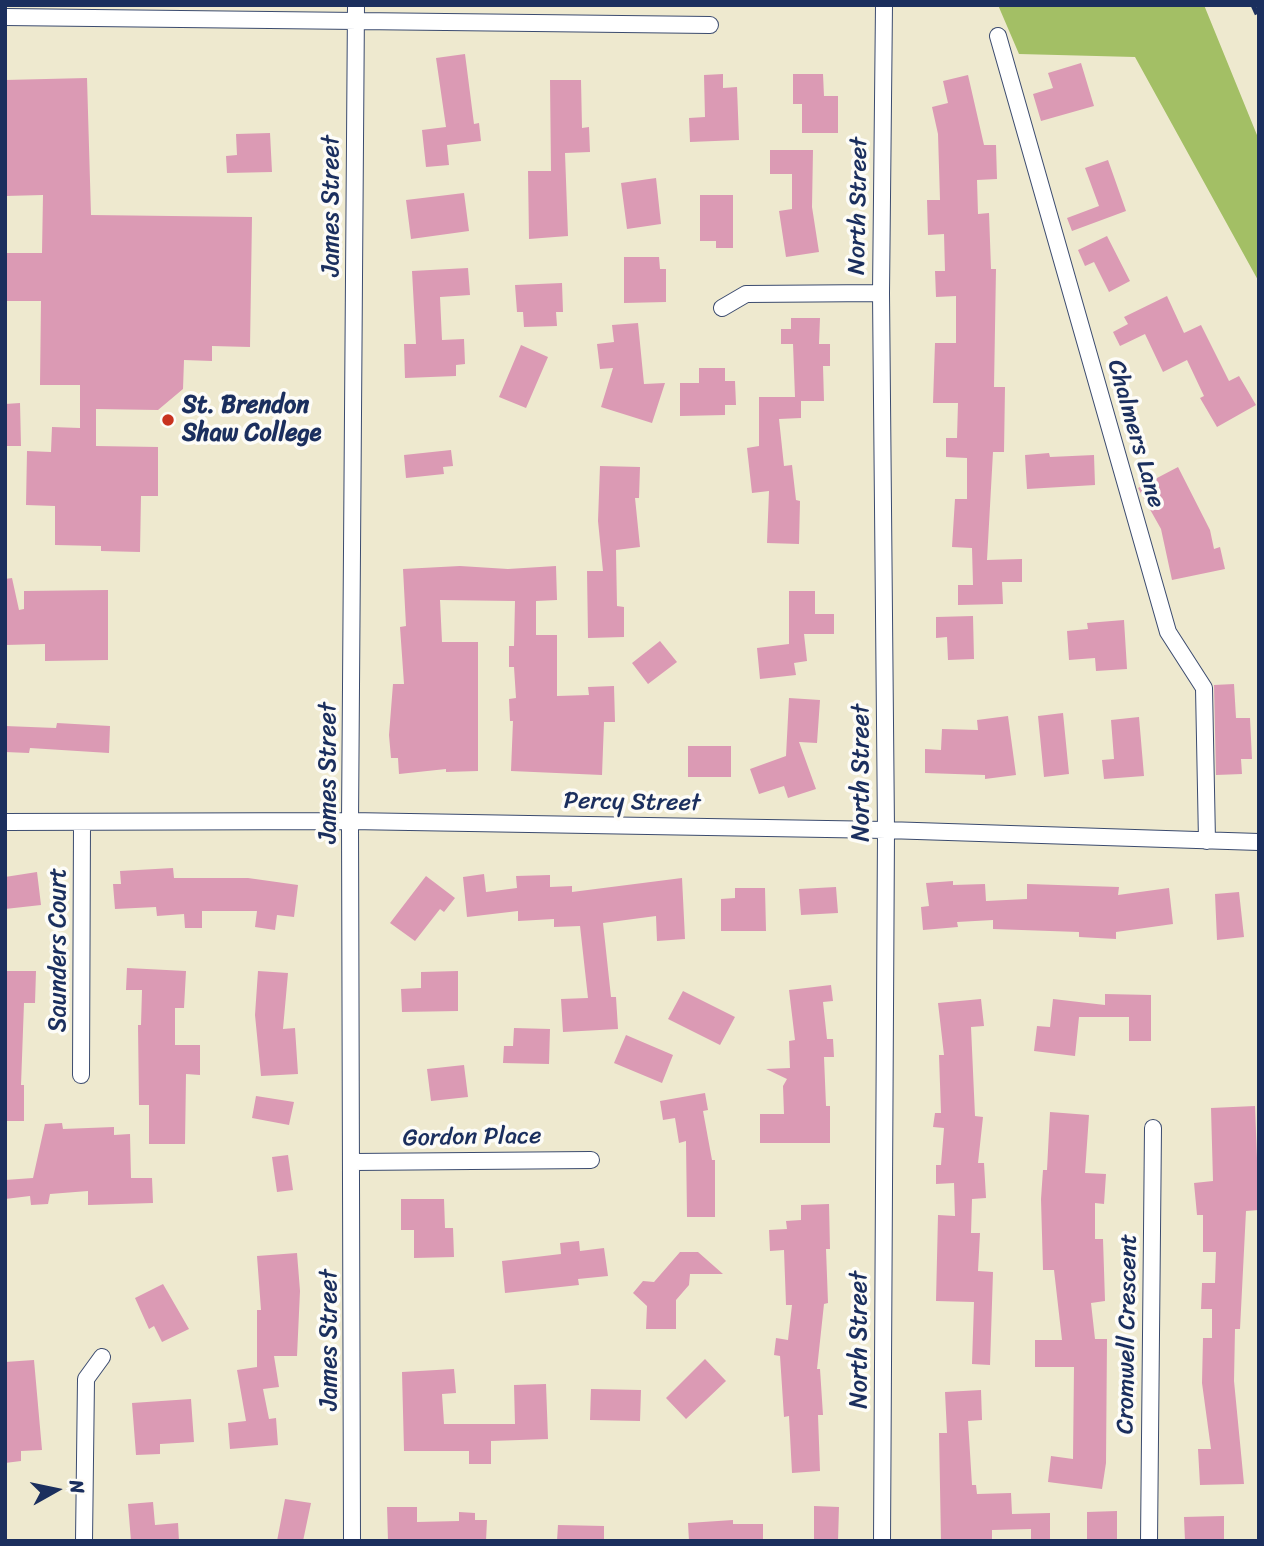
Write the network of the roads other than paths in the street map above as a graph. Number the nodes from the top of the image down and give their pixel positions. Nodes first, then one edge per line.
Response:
1 (356, 5) edge
2 (884, 5) edge
3 (5, 17) edge
4 (356, 23) junction
5 (710, 25) dead end
6 (998, 36) dead end
7 (881, 293) junction
8 (722, 308) dead end
9 (351, 821) junction
10 (5, 822) edge
11 (82, 824) junction
12 (886, 830) junction
13 (1207, 841) junction
14 (1259, 842) edge
15 (81, 1075) dead end
16 (1153, 1128) dead end
17 (591, 1160) dead end
18 (353, 1162) junction
19 (102, 1357) dead end
20 (84, 1541) edge
21 (352, 1541) edge
22 (882, 1541) edge
23 (1149, 1541) edge

1 - 4 street, James Street
2 - 7 street, North Street
3 - 4 street
4 - 5 street
4 - 9 street, James Street
6 - 13 street, Chalmers Lane
7 - 8 street
7 - 12 street, North Street
9 - 11 street, Percy Street
9 - 12 street, Percy Street
9 - 18 street, James Street
10 - 11 street, Percy Street
11 - 15 street, Saunders Court
12 - 13 street, Percy Street
12 - 22 street, North Street
13 - 14 street, Percy Street
16 - 23 street, Cromwell Crescent
17 - 18 street, Gordon Place
18 - 21 street, James Street
19 - 20 street

